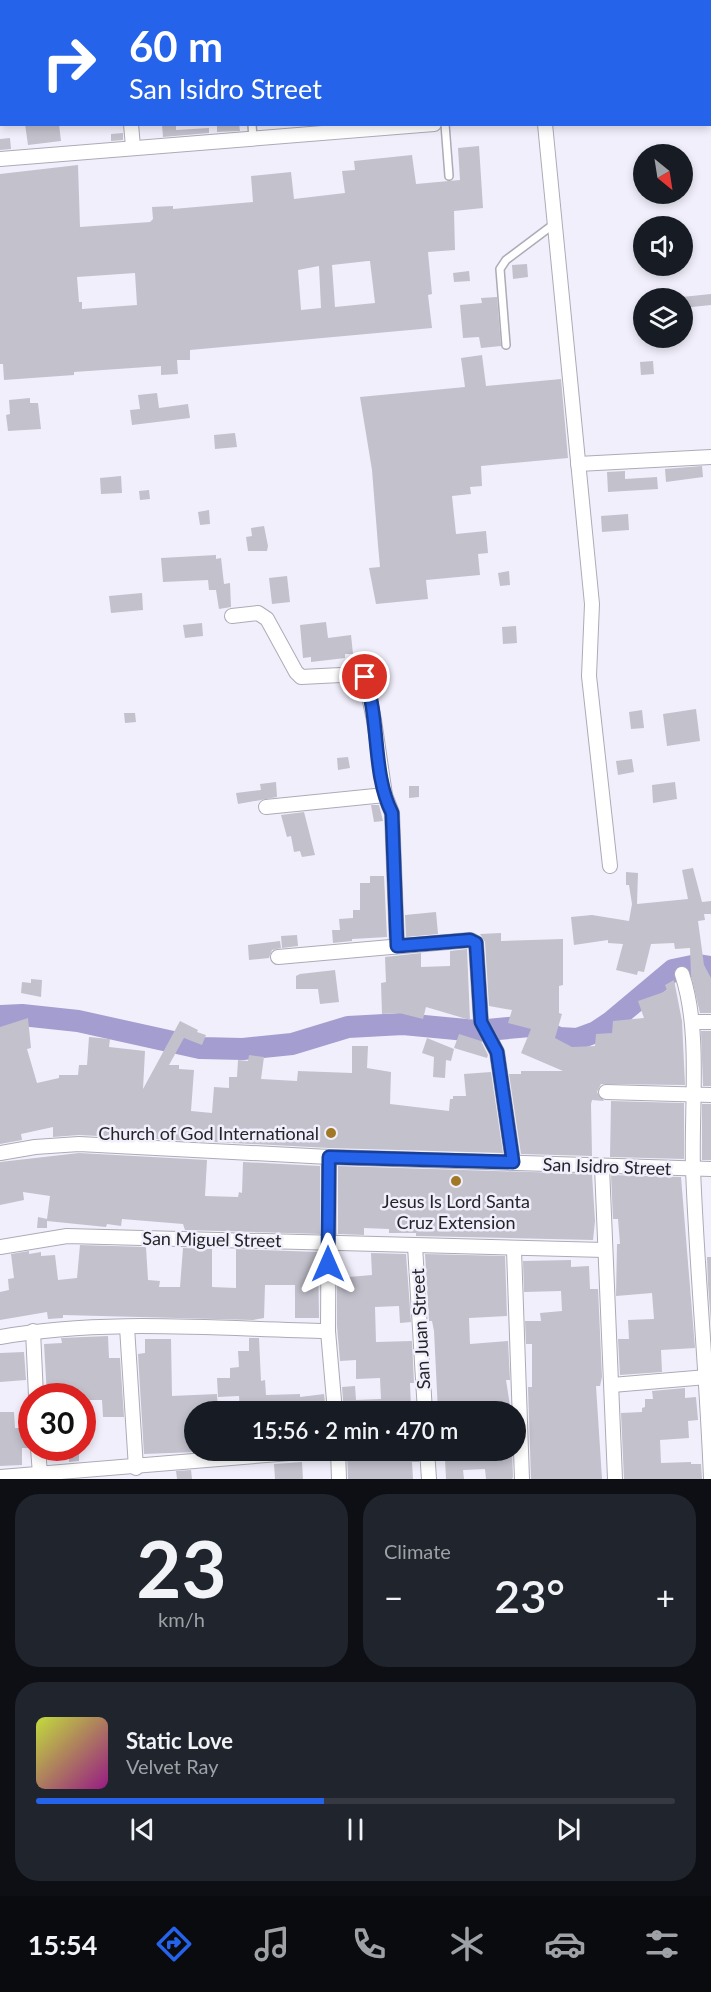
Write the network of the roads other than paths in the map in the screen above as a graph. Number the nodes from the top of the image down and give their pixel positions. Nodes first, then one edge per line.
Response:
1 (131, 126) edge
2 (389, 126) edge
3 (445, 126) edge
4 (545, 126) edge
5 (253, 132) edge
6 (133, 147) junction
7 (0, 159) edge
8 (449, 176) dead end
9 (554, 224) junction
10 (506, 345) dead end
11 (711, 457) edge
12 (578, 464) junction
13 (232, 616) dead end
14 (385, 795) junction
15 (266, 807) dead end
16 (610, 866) dead end
17 (397, 946) junction
18 (278, 957) dead end
19 (682, 974) dead end
20 (693, 1022) junction
21 (711, 1022) edge
22 (606, 1092) dead end
23 (692, 1095) junction
24 (711, 1095) edge
25 (0, 1153) edge
26 (329, 1157) junction
27 (513, 1162) junction
28 (602, 1167) junction
29 (693, 1168) junction
30 (711, 1169) edge
31 (329, 1242) junction
32 (415, 1246) junction
33 (0, 1247) edge
34 (514, 1250) junction
35 (605, 1250) junction
36 (127, 1327) junction
37 (33, 1331) junction
38 (328, 1331) junction
39 (0, 1336) edge
40 (707, 1377) junction
41 (35, 1383) edge
42 (612, 1385) junction
43 (334, 1401) edge
44 (424, 1401) edge
45 (39, 1461) edge
46 (210, 1461) edge
47 (338, 1461) edge
48 (428, 1461) edge
49 (136, 1468) junction
50 (40, 1474) junction
51 (0, 1477) edge
52 (339, 1479) edge
53 (429, 1479) edge
54 (522, 1479) edge
55 (615, 1479) edge
56 (711, 1479) edge

1 - 6 street
2 - 5 street
3 - 8 lane
4 - 9 street
5 - 6 street
6 - 7 street
9 - 10 lane
9 - 12 street
11 - 12 street
12 - 16 street
13 - 14 street
14 - 15 street
14 - 17 street
17 - 18 street
17 - 27 street
19 - 20 street
20 - 21 street
20 - 23 street
22 - 23 street
23 - 24 street
23 - 29 street
25 - 26 street, San Isidro Street
26 - 27 street, San Isidro Street
26 - 31 street
27 - 28 street, San Isidro Street
28 - 29 street, San Isidro Street
28 - 35 street
29 - 30 street, San Isidro Street
29 - 40 street
31 - 32 street, San Miguel Street
31 - 33 street, San Miguel Street
31 - 38 street
32 - 34 street, San Miguel Street
32 - 44 street, San Juan Street
34 - 35 street, San Miguel Street
34 - 54 street
35 - 42 street
36 - 37 street
36 - 38 street
36 - 49 street
37 - 39 street
37 - 41 street
38 - 43 street
40 - 42 street
40 - 56 street
42 - 55 street
45 - 50 street
46 - 49 street
47 - 52 street
48 - 53 street
49 - 50 street
50 - 51 street

